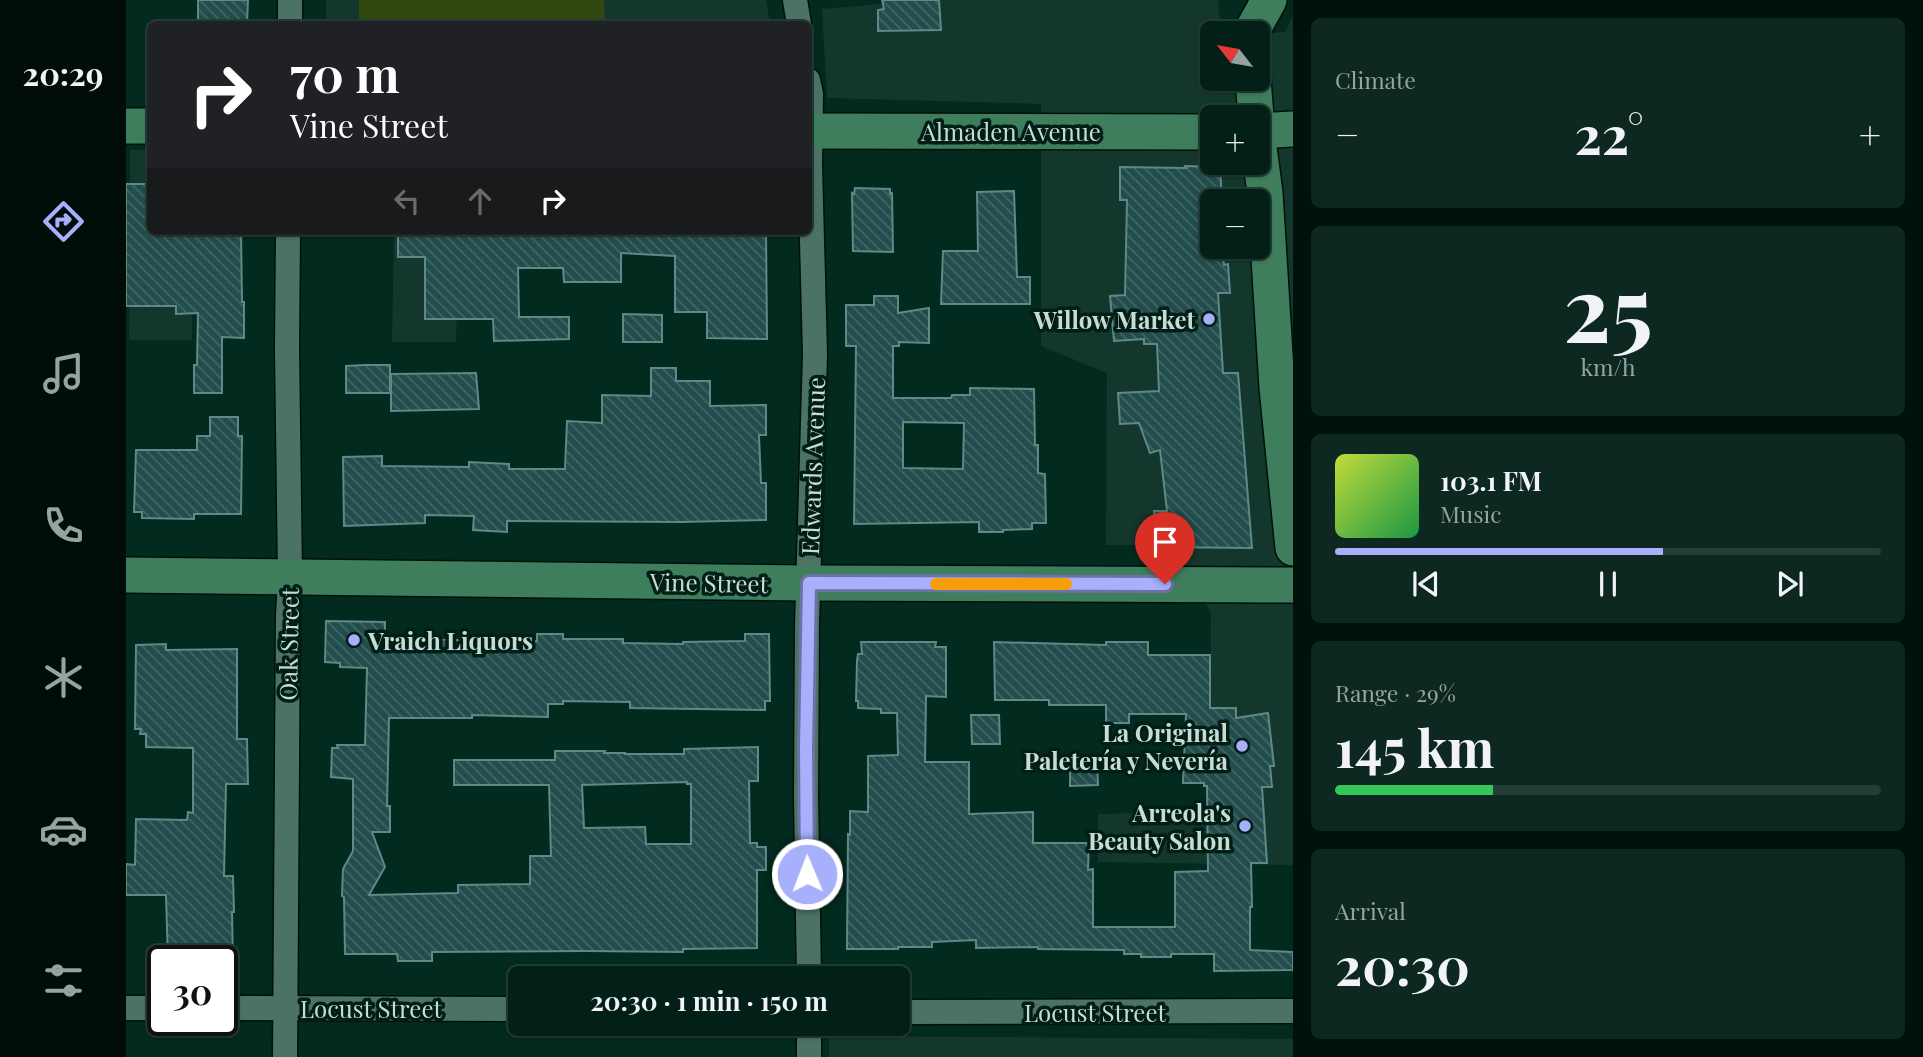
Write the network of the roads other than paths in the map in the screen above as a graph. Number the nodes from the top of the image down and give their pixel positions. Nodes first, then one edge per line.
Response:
1 (290, 0) edge
2 (795, 0) edge
3 (1269, 0) edge
4 (290, 21) edge
5 (798, 21) edge
6 (1251, 21) edge
7 (126, 126) edge
8 (147, 126) edge
9 (1293, 129) edge
10 (1270, 130) edge
11 (812, 131) edge
12 (1200, 132) edge
13 (1263, 175) edge
14 (288, 235) edge
15 (812, 235) edge
16 (1293, 548) edge
17 (126, 575) edge
18 (290, 576) junction
19 (809, 583) junction
20 (1293, 584) edge
21 (809, 966) edge
22 (126, 1008) edge
23 (147, 1008) edge
24 (238, 1008) edge
25 (285, 1008) junction
26 (508, 1009) edge
27 (910, 1012) edge
28 (1293, 1012) edge
29 (809, 1036) edge
30 (285, 1057) edge
31 (809, 1057) edge

1 - 4 street
2 - 5 street
3 - 6 main road
7 - 8 main road
9 - 10 main road
11 - 12 main road, Almaden Avenue
13 - 16 main road
14 - 18 street, Oak Street
15 - 19 street, Edwards Avenue
17 - 18 main road, Vine Street
18 - 19 main road, Vine Street
18 - 25 street, Oak Street
19 - 20 main road, Vine Street
19 - 21 street, Edwards Avenue
22 - 23 street
24 - 25 street, Locust Street
25 - 26 street, Locust Street
25 - 30 street, Oak Street
27 - 28 street, Locust Street
29 - 31 street

